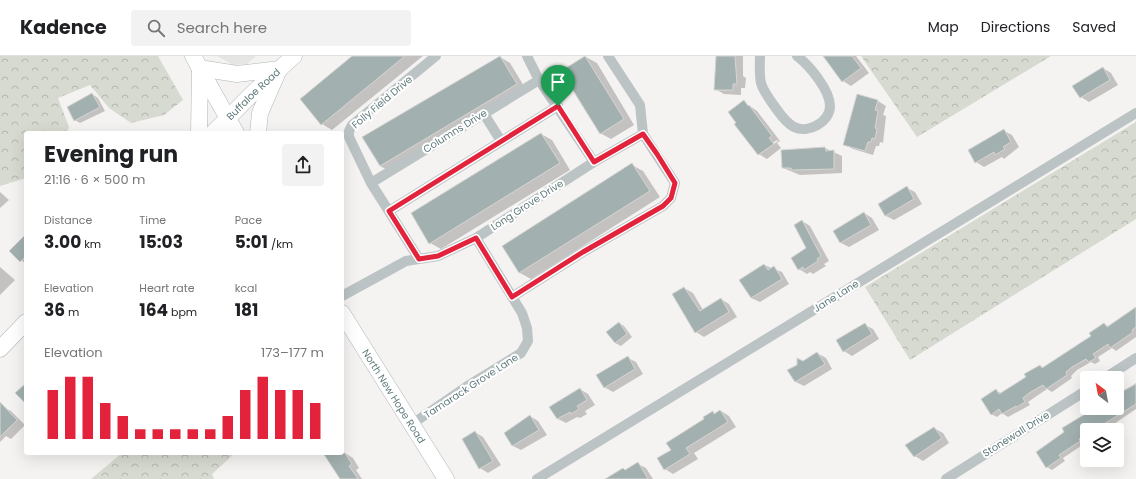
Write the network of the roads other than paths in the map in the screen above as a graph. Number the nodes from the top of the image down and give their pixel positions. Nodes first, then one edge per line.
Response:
1 (294, 56) edge
2 (436, 56) edge
3 (608, 56) edge
4 (760, 56) edge
5 (797, 56) edge
6 (530, 57) edge
7 (196, 62) edge
8 (280, 69) junction
9 (539, 80) junction
10 (558, 106) junction
11 (1136, 113) edge
12 (484, 114) junction
13 (228, 118) junction
14 (199, 131) edge
15 (215, 131) edge
16 (235, 131) edge
17 (258, 131) edge
18 (643, 134) junction
19 (501, 141) junction
20 (594, 162) junction
21 (371, 183) junction
22 (389, 211) junction
23 (476, 238) junction
24 (419, 259) junction
25 (344, 295) edge
26 (512, 297) junction
27 (344, 316) edge
28 (24, 324) edge
29 (0, 349) edge
30 (1136, 358) edge
31 (1116, 371) edge
32 (1080, 394) edge
33 (412, 424) junction
34 (446, 479) edge
35 (537, 479) edge
36 (946, 479) edge

1 - 8 main road, Buffaloe Road
2 - 21 street, Folly Field Drive
3 - 18 street
4 - 5 street
6 - 9 street
7 - 8 main road
7 - 13 main road
7 - 14 main road
8 - 13 main road, Buffaloe Road
8 - 17 main road
9 - 10 street
9 - 12 street, Columns Drive
10 - 19 street
10 - 20 street
11 - 35 street, Jane Lane
12 - 19 street
12 - 21 street, Columns Drive
13 - 15 main road, Buffaloe Road
13 - 16 main road
18 - 20 street, Long Grove Drive
18 - 26 street
19 - 22 street
20 - 23 street, Long Grove Drive
21 - 22 street, Folly Field Drive
22 - 24 street, Folly Field Drive
23 - 24 street, Long Grove Drive
23 - 26 street, Tamarack Grove Lane
24 - 25 street, Long Grove Drive
26 - 33 street, Tamarack Grove Lane
27 - 33 main road, North New Hope Road
28 - 29 main road
30 - 31 street
32 - 36 street, Stonewall Drive
33 - 34 main road, North New Hope Road

